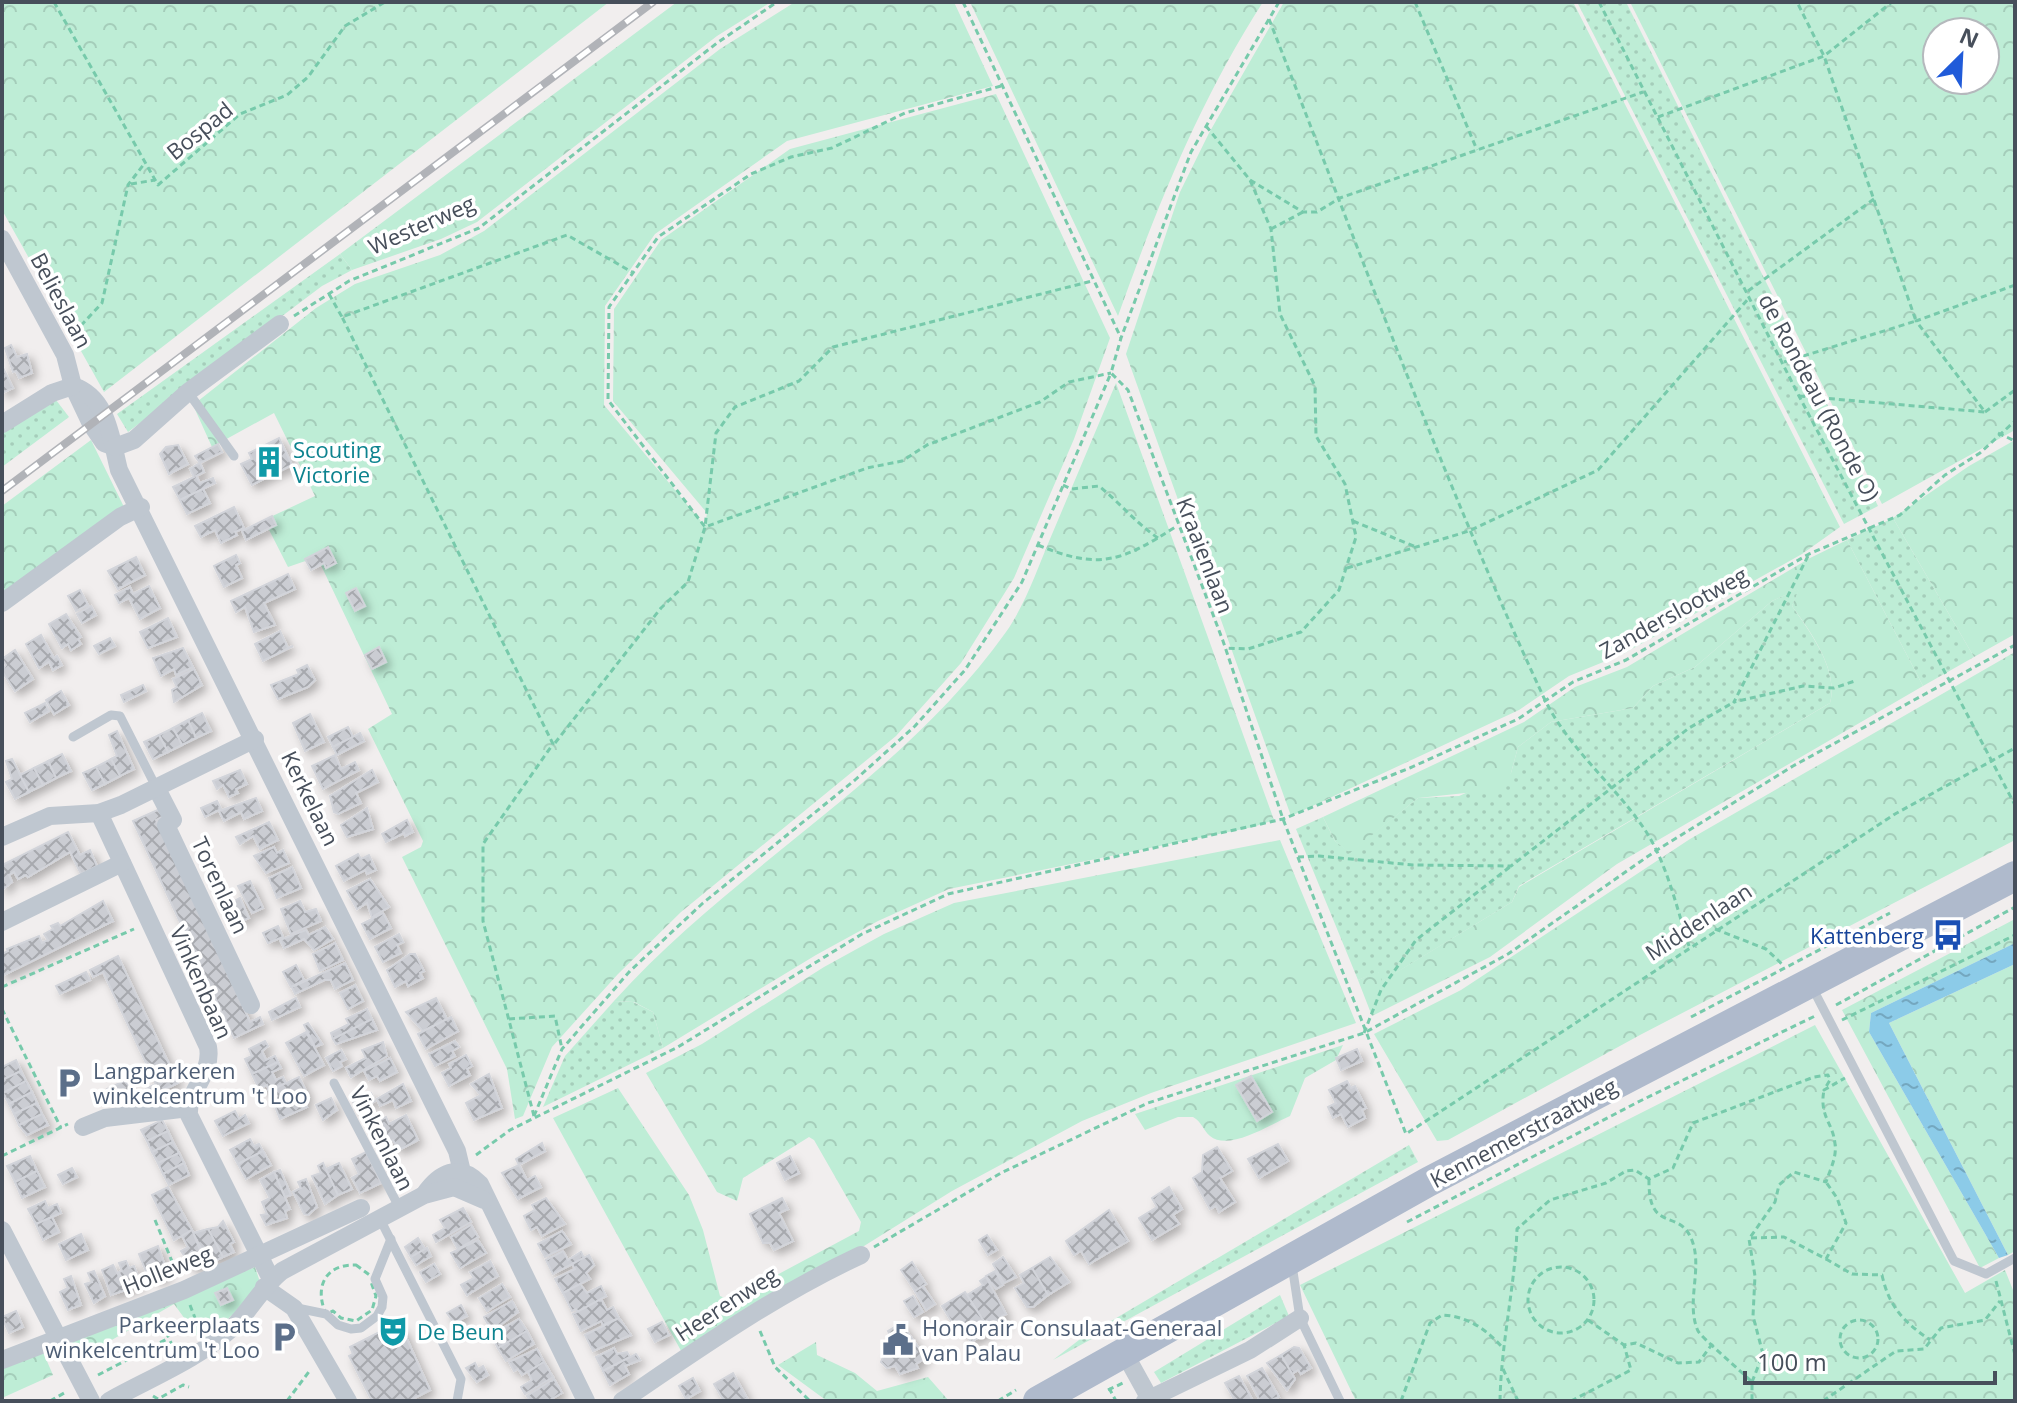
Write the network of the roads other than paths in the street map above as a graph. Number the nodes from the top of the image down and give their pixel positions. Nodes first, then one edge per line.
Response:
1 (2, 239) edge
2 (280, 324) road end
3 (73, 386) junction
4 (188, 392) junction
5 (2, 424) edge
6 (115, 447) junction
7 (234, 456) dead end
8 (141, 507) junction
9 (2, 603) edge
10 (73, 737) dead end
11 (255, 739) junction
12 (157, 789) junction
13 (99, 813) junction
14 (2, 837) edge
15 (122, 863) junction
16 (2015, 876) edge
17 (2, 922) edge
18 (1810, 984) junction
19 (251, 1005) dead end
20 (334, 1083) dead end
21 (189, 1108) junction
22 (81, 1123) road end
23 (460, 1174) junction
24 (361, 1208) dead end
25 (400, 1209) junction
26 (380, 1219) junction
27 (2, 1230) edge
28 (391, 1239) junction
29 (861, 1255) road end
30 (259, 1256) junction
31 (1291, 1258) junction
32 (2015, 1258) edge
33 (268, 1283) junction
34 (294, 1308) junction
35 (1300, 1318) junction
36 (55, 1338) junction
37 (2, 1360) edge
38 (1132, 1365) junction
39 (1149, 1400) edge
40 (91, 1401) edge
41 (109, 1401) edge
42 (348, 1401) edge
43 (457, 1401) edge
44 (586, 1401) edge
45 (622, 1401) edge
46 (1038, 1401) edge
47 (1340, 1401) edge

1 - 3 street, Belieslaan
2 - 4 street
3 - 5 street
3 - 6 street, Kerkelaan
4 - 6 street
4 - 7 lane
6 - 8 street, Kerkelaan
8 - 9 street
8 - 11 street, Kerkelaan
10 - 12 lane, Torenlaan
11 - 12 street
11 - 23 street, Kerkelaan
12 - 13 street
12 - 19 street, Torenlaan
13 - 14 street
13 - 15 street, Vinkenbaan
15 - 17 street
15 - 21 street, Vinkenbaan
16 - 18 main road, Kennemerstraatweg
18 - 31 main road, Kennemerstraatweg
18 - 32 lane
20 - 25 lane, Vinkenlaan
21 - 22 street
21 - 30 street
23 - 25 street
23 - 44 street, Kerkelaan
24 - 30 street, Holleweg
25 - 26 street
26 - 28 lane
26 - 33 street
27 - 36 street
28 - 34 lane
28 - 43 lane
29 - 45 street, Heerenweg
30 - 33 street
30 - 36 street, Holleweg
31 - 35 lane
31 - 38 main road, Kennemerstraatweg
33 - 34 street
33 - 41 street
34 - 42 street
35 - 39 street
35 - 47 lane
36 - 37 street, Holleweg
36 - 40 street
38 - 39 street
38 - 46 main road, Kennemerstraatweg

